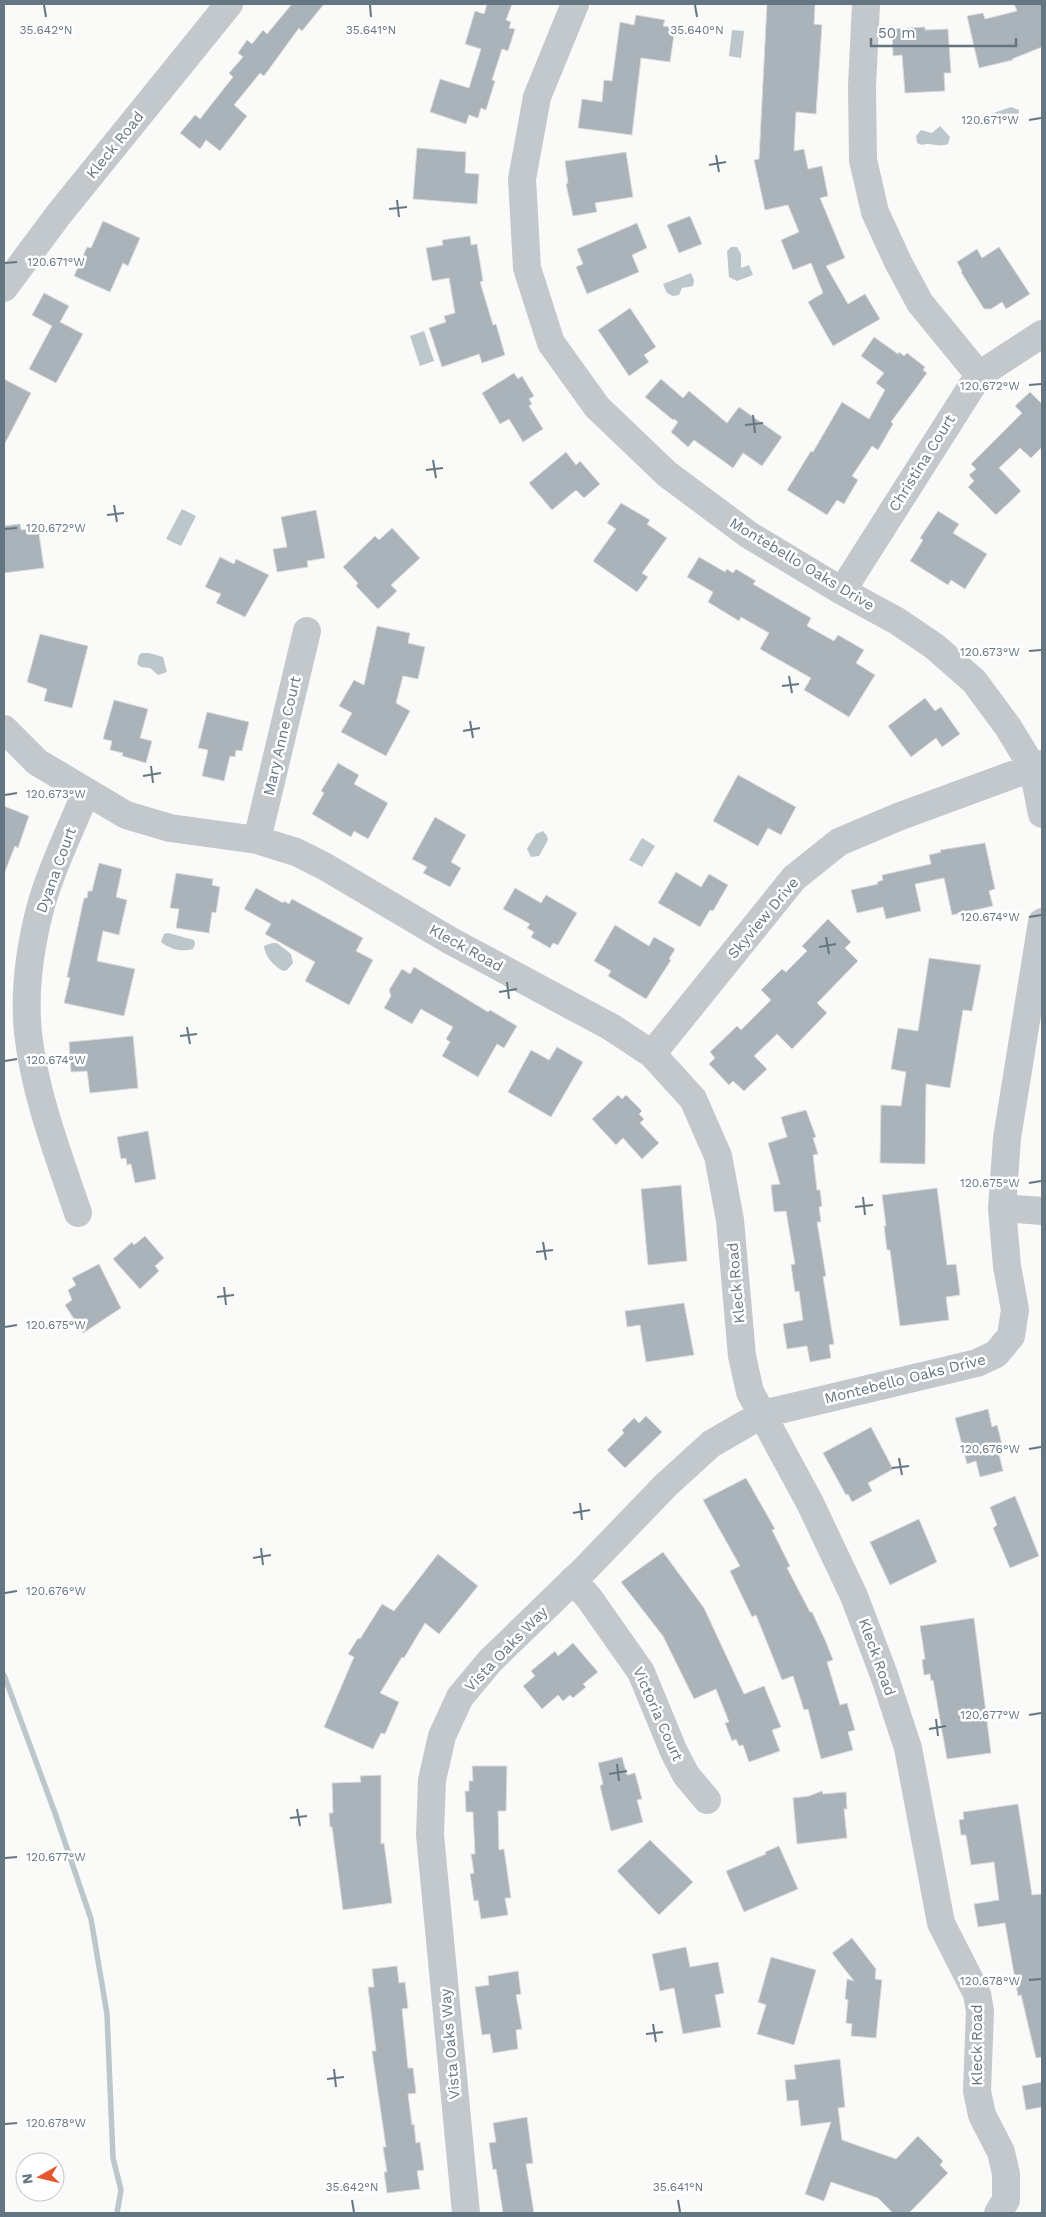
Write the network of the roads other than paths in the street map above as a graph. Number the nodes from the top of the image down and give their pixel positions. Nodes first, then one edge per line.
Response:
1 (229, 4) edge
2 (575, 4) edge
3 (866, 4) edge
4 (4, 288) edge
5 (1042, 334) edge
6 (979, 375) junction
7 (842, 591) junction
8 (307, 631) dead end
9 (4, 728) edge
10 (1037, 766) edge
11 (86, 792) junction
12 (1042, 814) edge
13 (257, 840) junction
14 (1041, 939) edge
15 (652, 1054) junction
16 (1002, 1208) junction
17 (1042, 1212) edge
18 (78, 1213) dead end
19 (763, 1414) junction
20 (573, 1580) junction
21 (707, 1800) dead end
22 (466, 2213) edge
23 (998, 2213) edge

1 - 4 street, Kleck Road
2 - 7 street, Montebello Oaks Drive
3 - 6 street
5 - 6 street, Christina Court
6 - 7 street, Christina Court
7 - 10 street, Montebello Oaks Drive
8 - 13 street, Mary Anne Court
9 - 11 street, Kleck Road
10 - 12 street, Montebello Oaks Drive
10 - 15 street, Skyview Drive
11 - 13 street, Kleck Road
11 - 18 street, Dyana Court
13 - 15 street, Kleck Road
14 - 16 street, Montebello Oaks Drive
15 - 19 street, Kleck Road
16 - 17 street
16 - 19 street, Montebello Oaks Drive
19 - 20 street, Vista Oaks Way
19 - 23 street, Kleck Road
20 - 21 street, Victoria Court
20 - 22 street, Vista Oaks Way

